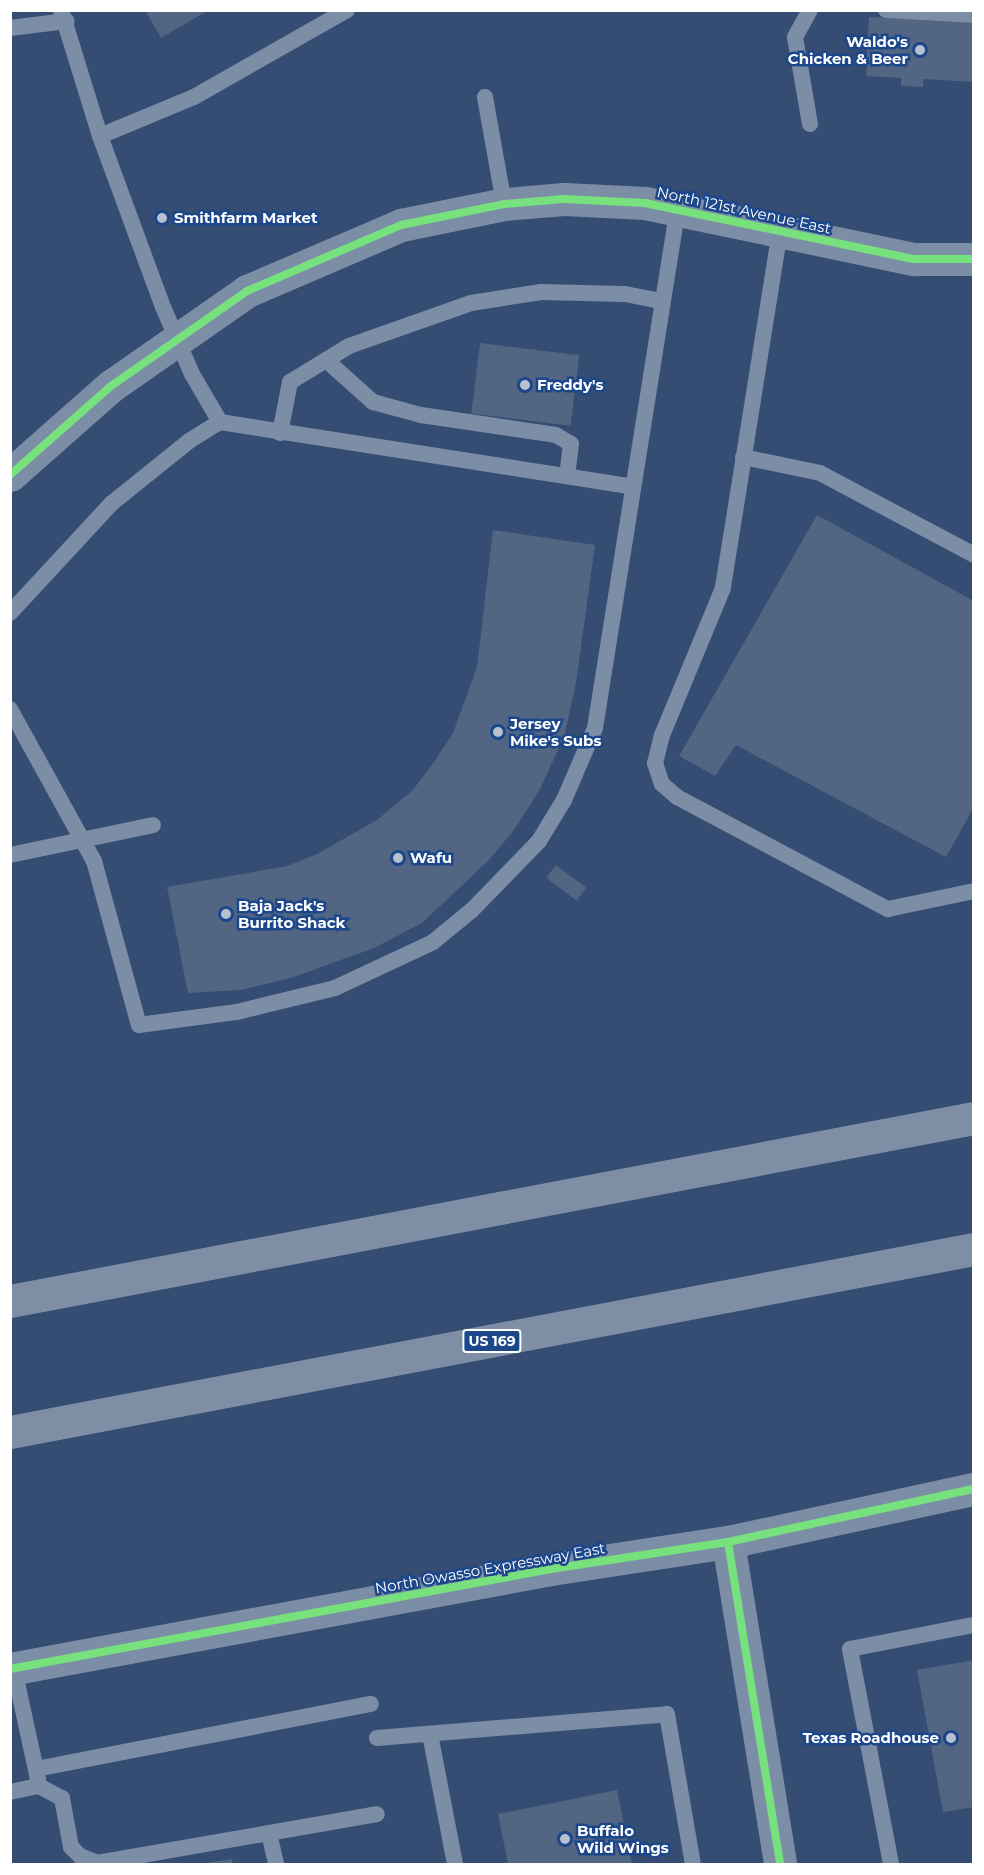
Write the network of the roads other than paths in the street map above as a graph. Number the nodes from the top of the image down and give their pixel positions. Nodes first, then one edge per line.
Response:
1 (347, 10) edge
2 (810, 10) edge
3 (886, 10) edge
4 (974, 15) edge
5 (64, 16) edge
6 (10, 28) edge
7 (485, 97) dead end
8 (810, 124) dead end
9 (100, 136) junction
10 (504, 204) junction
11 (678, 207) junction
12 (780, 231) junction
13 (974, 259) edge
14 (661, 301) junction
15 (176, 339) junction
16 (326, 360) junction
17 (220, 422) junction
18 (280, 433) junction
19 (743, 458) junction
20 (10, 475) edge
21 (567, 475) junction
22 (631, 486) junction
23 (974, 555) edge
24 (10, 613) edge
25 (10, 709) edge
26 (153, 825) dead end
27 (83, 837) junction
28 (10, 855) edge
29 (974, 891) edge
30 (974, 1118) edge
31 (974, 1249) edge
32 (10, 1301) edge
33 (10, 1432) edge
34 (974, 1489) edge
35 (728, 1542) junction
36 (974, 1625) edge
37 (12, 1669) edge
38 (371, 1704) dead end
39 (430, 1734) junction
40 (377, 1738) dead end
41 (36, 1769) junction
42 (39, 1786) junction
43 (10, 1792) edge
44 (377, 1814) dead end
45 (269, 1833) junction
46 (276, 1864) edge
47 (454, 1864) edge
48 (693, 1864) edge
49 (780, 1864) edge
50 (891, 1864) edge

1 - 9 lane
2 - 8 lane
3 - 4 lane
5 - 6 lane
5 - 9 lane
7 - 10 lane
9 - 15 lane
10 - 11 street, North 121st Avenue East
10 - 15 street, North 121st Avenue East
11 - 12 street, North 121st Avenue East
11 - 14 lane
12 - 13 street, North 121st Avenue East
12 - 19 lane
14 - 16 lane
14 - 22 lane
15 - 17 lane
15 - 20 street, North 121st Avenue East
16 - 18 lane
16 - 21 lane
17 - 18 lane
17 - 24 lane
18 - 21 lane
19 - 23 lane
19 - 29 lane
21 - 22 lane
22 - 27 lane
25 - 27 lane
26 - 27 lane
27 - 28 lane
30 - 32 highway
31 - 33 highway, US 169
34 - 35 street, North Owasso Expressway East
35 - 37 street, North Owasso Expressway East
35 - 49 street
36 - 50 lane
37 - 41 lane
38 - 41 lane
39 - 40 lane
39 - 47 lane
39 - 48 lane
41 - 42 lane
42 - 43 lane
42 - 45 lane
44 - 45 lane
45 - 46 lane

